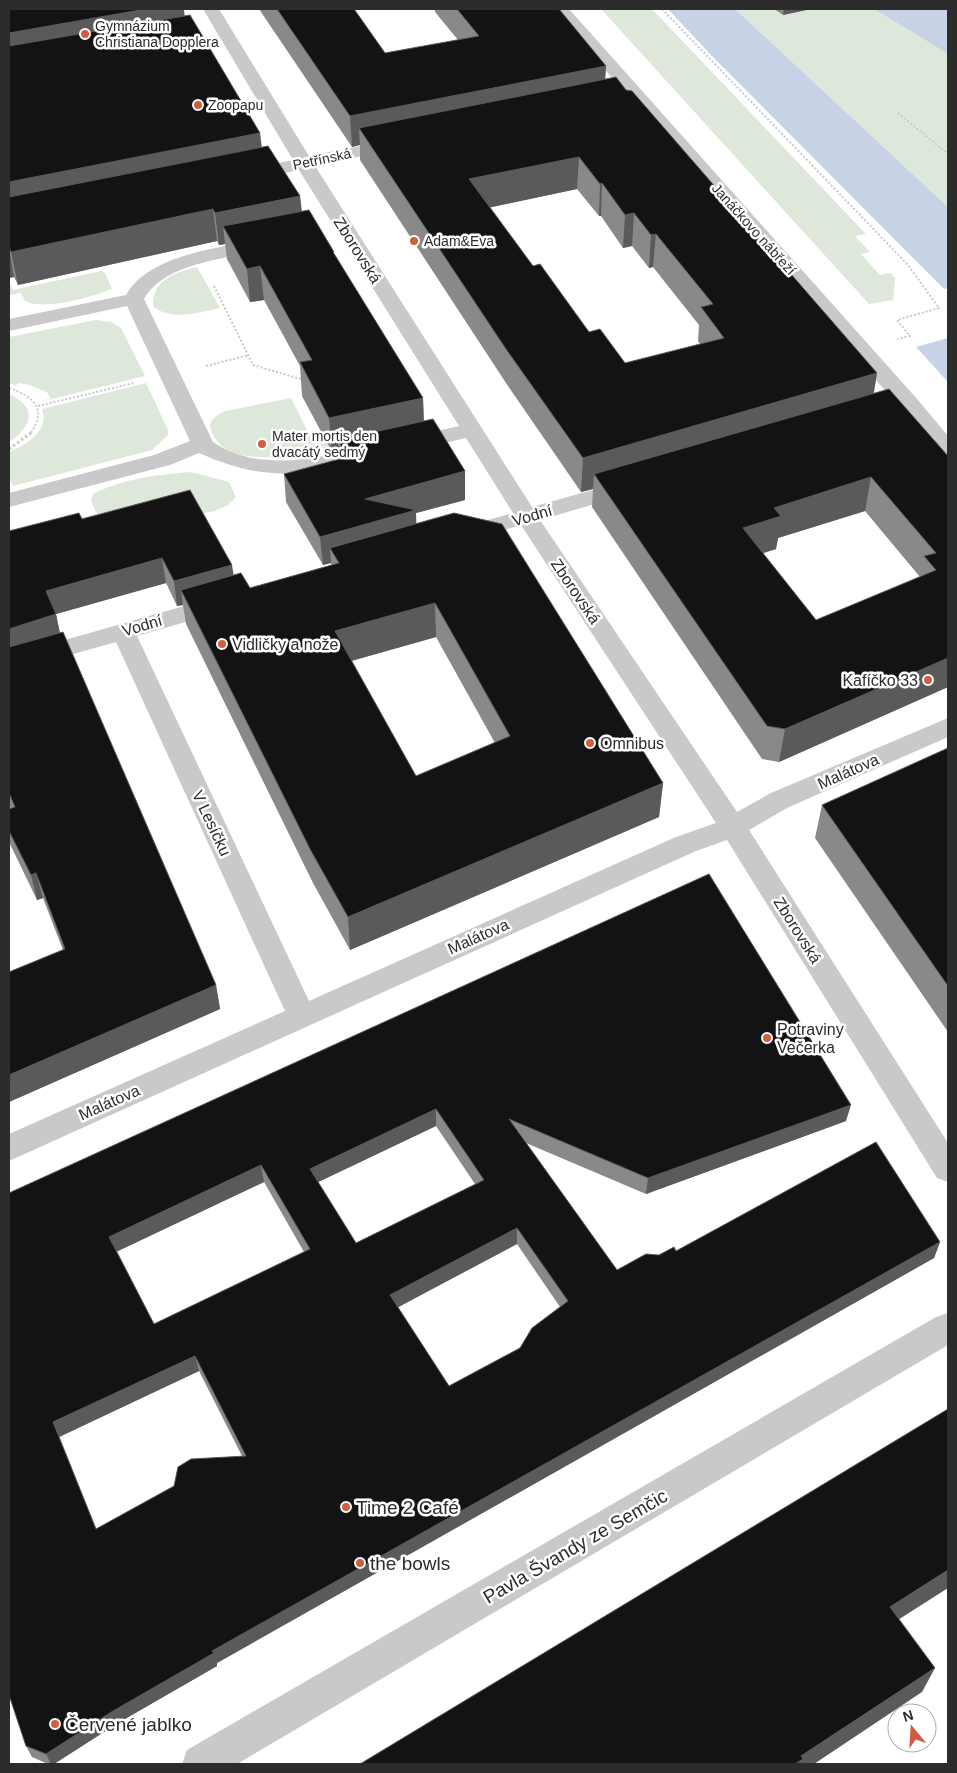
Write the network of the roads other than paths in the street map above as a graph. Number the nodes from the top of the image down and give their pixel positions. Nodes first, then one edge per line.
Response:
1 (211, 9) edge
2 (560, 9) edge
3 (226, 32) junction
4 (208, 35) dead end
5 (636, 97) junction
6 (614, 100) edge
7 (410, 142) edge
8 (305, 163) junction
9 (223, 180) edge
10 (344, 229) junction
11 (322, 233) edge
12 (279, 242) edge
13 (134, 299) junction
14 (9, 325) edge
15 (910, 405) junction
16 (849, 422) edge
17 (472, 430) junction
18 (203, 444) junction
19 (948, 449) edge
20 (650, 481) edge
21 (9, 500) edge
22 (527, 517) junction
23 (444, 540) edge
24 (236, 599) edge
25 (123, 631) junction
26 (9, 664) edge
27 (948, 727) edge
28 (733, 826) junction
29 (301, 1015) junction
30 (9, 1148) edge
31 (948, 1169) edge
32 (948, 1328) edge
33 (201, 1764) edge

1 - 3 street, Zborovská
2 - 5 street, Janáčkovo nábřeží
3 - 4 street
3 - 8 street, Zborovská
5 - 6 street
5 - 15 street, Janáčkovo nábřeží
7 - 8 street, Petřínská
8 - 9 street, Petřínská
8 - 10 street, Zborovská
10 - 11 street
10 - 17 street, Zborovská
12 - 13 street
13 - 14 street
13 - 18 street
15 - 16 street
15 - 19 street, Janáčkovo nábřeží
17 - 18 street
17 - 22 street, Zborovská
18 - 21 street
20 - 22 street, Vodní
22 - 23 street, Vodní
22 - 28 street, Zborovská
24 - 25 street, Vodní
25 - 26 street, Vodní
25 - 29 street, V Lesíčku
27 - 28 street, Malátova
28 - 29 street, Malátova
28 - 31 street, Zborovská
29 - 30 street, Malátova
32 - 33 street, Pavla Švandy ze Semčic

